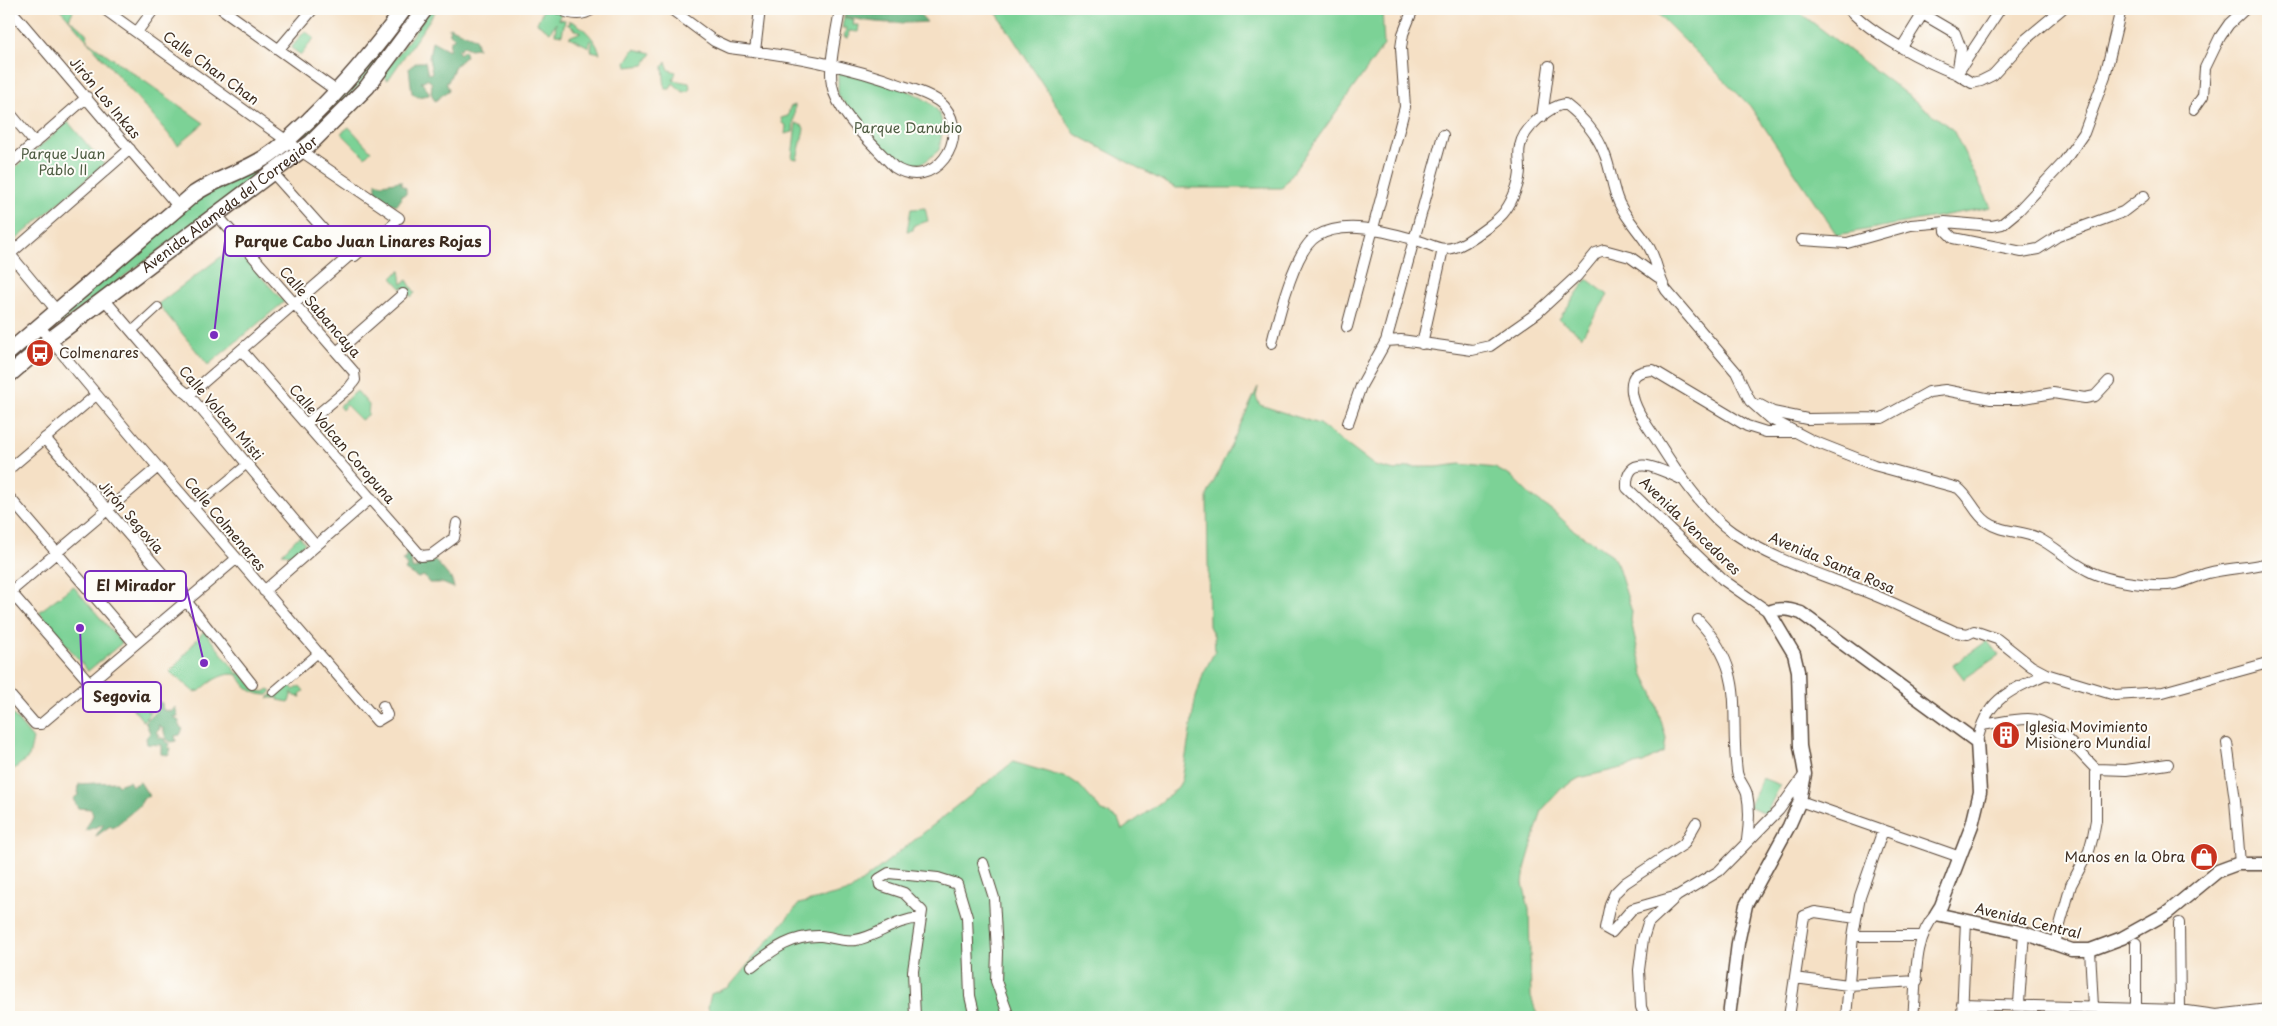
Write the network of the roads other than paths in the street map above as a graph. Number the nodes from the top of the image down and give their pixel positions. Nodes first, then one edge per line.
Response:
1 (10, 9) edge
2 (104, 9) edge
3 (154, 9) edge
4 (222, 9) edge
5 (313, 9) edge
6 (404, 9) edge
7 (425, 9) edge
8 (560, 9) edge
9 (593, 9) edge
10 (671, 9) edge
11 (691, 9) edge
12 (760, 9) edge
13 (840, 9) edge
14 (1413, 9) edge
15 (1849, 9) edge
16 (2000, 9) edge
17 (2062, 9) edge
18 (2121, 9) edge
19 (2246, 9) edge
20 (1921, 10) edge
21 (689, 20) junction
22 (138, 32) junction
23 (1902, 47) junction
24 (279, 49) junction
25 (755, 51) junction
26 (833, 64) junction
27 (1549, 66) dead end
28 (1957, 74) junction
29 (338, 92) junction
30 (87, 97) junction
31 (2194, 109) dead end
32 (9, 112) edge
33 (1542, 117) junction
34 (1443, 135) dead end
35 (288, 140) junction
36 (35, 142) junction
37 (130, 149) junction
38 (301, 151) junction
39 (9, 165) edge
40 (273, 172) junction
41 (2144, 196) dead end
42 (178, 206) junction
43 (217, 215) junction
44 (399, 218) joint
45 (1945, 222) junction
46 (1371, 230) junction
47 (1414, 239) junction
48 (1802, 240) dead end
49 (1443, 249) junction
50 (9, 254) edge
51 (348, 257) junction
52 (1658, 277) junction
53 (403, 294) dead end
54 (104, 299) junction
55 (294, 304) junction
56 (158, 307) dead end
57 (57, 310) junction
58 (39, 326) junction
59 (1347, 327) dead end
60 (132, 331) junction
61 (51, 339) junction
62 (1386, 341) junction
63 (1272, 342) dead end
64 (1422, 344) junction
65 (242, 350) junction
66 (9, 352) edge
67 (338, 352) junction
68 (9, 375) edge
69 (2108, 381) dead end
70 (189, 394) junction
71 (96, 395) junction
72 (1750, 401) junction
73 (1348, 423) dead end
74 (306, 424) junction
75 (1795, 432) junction
76 (46, 438) junction
77 (247, 464) junction
78 (158, 467) junction
79 (9, 468) edge
80 (1683, 480) junction
81 (9, 497) edge
82 (372, 498) junction
83 (194, 508) junction
84 (107, 510) junction
85 (457, 523) dead end
86 (316, 546) junction
87 (57, 553) junction
88 (236, 558) junction
89 (2268, 563) edge
90 (264, 590) junction
91 (9, 591) edge
92 (186, 602) junction
93 (1769, 612) junction
94 (1698, 620) dead end
95 (135, 644) junction
96 (318, 653) junction
97 (2268, 663) edge
98 (2046, 674) junction
99 (90, 683) junction
100 (252, 684) dead end
101 (273, 692) dead end
102 (9, 694) edge
103 (383, 706) dead end
104 (1982, 725) junction
105 (1977, 742) junction
106 (2227, 743) dead end
107 (2168, 764) dead end
108 (2096, 769) junction
109 (1805, 770) junction
110 (1800, 801) junction
111 (1696, 822) dead end
112 (1883, 830) junction
113 (1747, 840) junction
114 (1960, 858) junction
115 (983, 863) dead end
116 (2240, 864) junction
117 (2268, 864) edge
118 (1677, 896) junction
119 (1936, 914) junction
120 (921, 918) junction
121 (1856, 918) junction
122 (1966, 920) junction
123 (2179, 923) dead end
124 (2024, 933) junction
125 (1853, 936) junction
126 (1922, 936) junction
127 (2055, 943) junction
128 (2136, 943) dead end
129 (2090, 950) junction
130 (752, 966) dead end
131 (1795, 978) junction
132 (1917, 981) junction
133 (1848, 985) junction
134 (1962, 1004) junction
135 (2019, 1004) junction
136 (2093, 1007) junction
137 (2268, 1009) edge
138 (2180, 1010) junction
139 (2136, 1013) edge
140 (915, 1017) edge
141 (975, 1017) edge
142 (1008, 1017) edge
143 (1645, 1017) edge
144 (1729, 1017) edge
145 (1789, 1017) edge
146 (1846, 1017) edge
147 (1913, 1017) edge
148 (1962, 1017) edge
149 (2018, 1017) edge

1 - 30 street, Jirón Los Inkas
2 - 22 street, Calle Chan Chan
3 - 22 street
4 - 24 street
5 - 24 street
6 - 29 main road, Avenida Alameda del Corregidor
7 - 38 main road, Avenida Alameda del Corregidor
8 - 9 street
10 - 21 street
11 - 21 street
12 - 25 street
13 - 26 street
14 - 46 street
15 - 23 street
16 - 28 street
17 - 28 street
18 - 45 street
19 - 31 street
20 - 23 street
20 - 28 street
21 - 25 street
22 - 35 street, Calle Chan Chan
23 - 28 street
24 - 29 street
25 - 26 street
26 - 26 street
27 - 33 street
29 - 35 main road, Avenida Alameda del Corregidor
30 - 36 street
30 - 37 street, Jirón Los Inkas
32 - 36 street
33 - 49 street
33 - 52 street
34 - 47 street
35 - 38 street, Calle Chan Chan
35 - 42 main road, Avenida Alameda del Corregidor
36 - 39 street
37 - 42 street, Jirón Los Inkas
37 - 50 street
38 - 40 main road, Avenida Alameda del Corregidor
38 - 44 street, Calle Chan Chan
40 - 43 main road, Avenida Alameda del Corregidor
40 - 51 street
41 - 45 street
42 - 57 main road, Avenida Alameda del Corregidor
43 - 54 main road, Avenida Alameda del Corregidor
43 - 55 street, Calle Sabancaya
44 - 51 street
45 - 48 street
46 - 47 street
46 - 59 street
46 - 63 street
47 - 49 street
47 - 62 street
49 - 64 street
50 - 57 street
51 - 55 street
52 - 64 street
52 - 72 street
53 - 67 street
54 - 60 street, Calle Volcan Misti
54 - 61 main road, Avenida Alameda del Corregidor
55 - 65 street
55 - 67 street, Calle Sabancaya
56 - 60 street
57 - 58 main road, Avenida Alameda del Corregidor
58 - 61 street, Calle Colmenares
58 - 66 main road, Avenida Alameda del Corregidor
60 - 70 street, Calle Volcan Misti
61 - 68 main road, Avenida Alameda del Corregidor
61 - 71 street, Calle Colmenares
62 - 64 street
62 - 73 street
65 - 70 street
65 - 74 street, Calle Volcan Coropuna
67 - 74 street, Calle Sabancaya
69 - 72 street
70 - 77 street, Calle Volcan Misti
71 - 76 street
71 - 78 street, Calle Colmenares
72 - 75 street
74 - 82 street, Calle Volcan Coropuna
75 - 80 street, Avenida Santa Rosa
75 - 89 street
76 - 79 street
76 - 84 street, Jirón Segovia
77 - 83 street
77 - 86 street, Calle Volcan Misti
78 - 83 street, Calle Colmenares
78 - 84 street
80 - 93 street, Avenida Vencedores
80 - 98 street, Avenida Santa Rosa
81 - 87 street
82 - 85 street, Calle Volcan Coropuna
82 - 86 street
83 - 88 street, Calle Colmenares
84 - 87 street
84 - 92 street, Jirón Segovia
86 - 90 street
87 - 91 street
87 - 95 street
88 - 90 street, Calle Colmenares
88 - 92 street
90 - 96 street, Calle Colmenares
91 - 99 street
92 - 95 street
92 - 100 street, Jirón Segovia
93 - 105 street
93 - 109 street
94 - 113 street
95 - 99 street
96 - 101 street
96 - 103 street, Calle Colmenares
97 - 98 street, Avenida Santa Rosa
98 - 104 street
99 - 102 street
104 - 105 street
104 - 108 street
105 - 114 street
106 - 116 street
107 - 108 street
108 - 127 street
109 - 110 street
109 - 113 street
110 - 112 street
110 - 144 street
111 - 118 street
112 - 114 street
112 - 121 street
113 - 118 street
114 - 119 street
115 - 142 street
116 - 117 street, Avenida Central
116 - 129 street, Avenida Central
118 - 143 street
119 - 122 street, Avenida Central
119 - 126 street
120 - 130 street
120 - 140 street
120 - 141 street
121 - 125 street
121 - 131 street
122 - 124 street, Avenida Central
122 - 134 street
123 - 138 street
124 - 127 street, Avenida Central
124 - 135 street
125 - 126 street
125 - 133 street
126 - 132 street
127 - 129 street, Avenida Central
128 - 139 street
129 - 136 street
131 - 133 street
131 - 145 street
132 - 133 street
132 - 147 street
133 - 146 street
134 - 135 street
134 - 148 street
135 - 136 street
135 - 149 street
136 - 139 street
137 - 138 street
138 - 139 street

